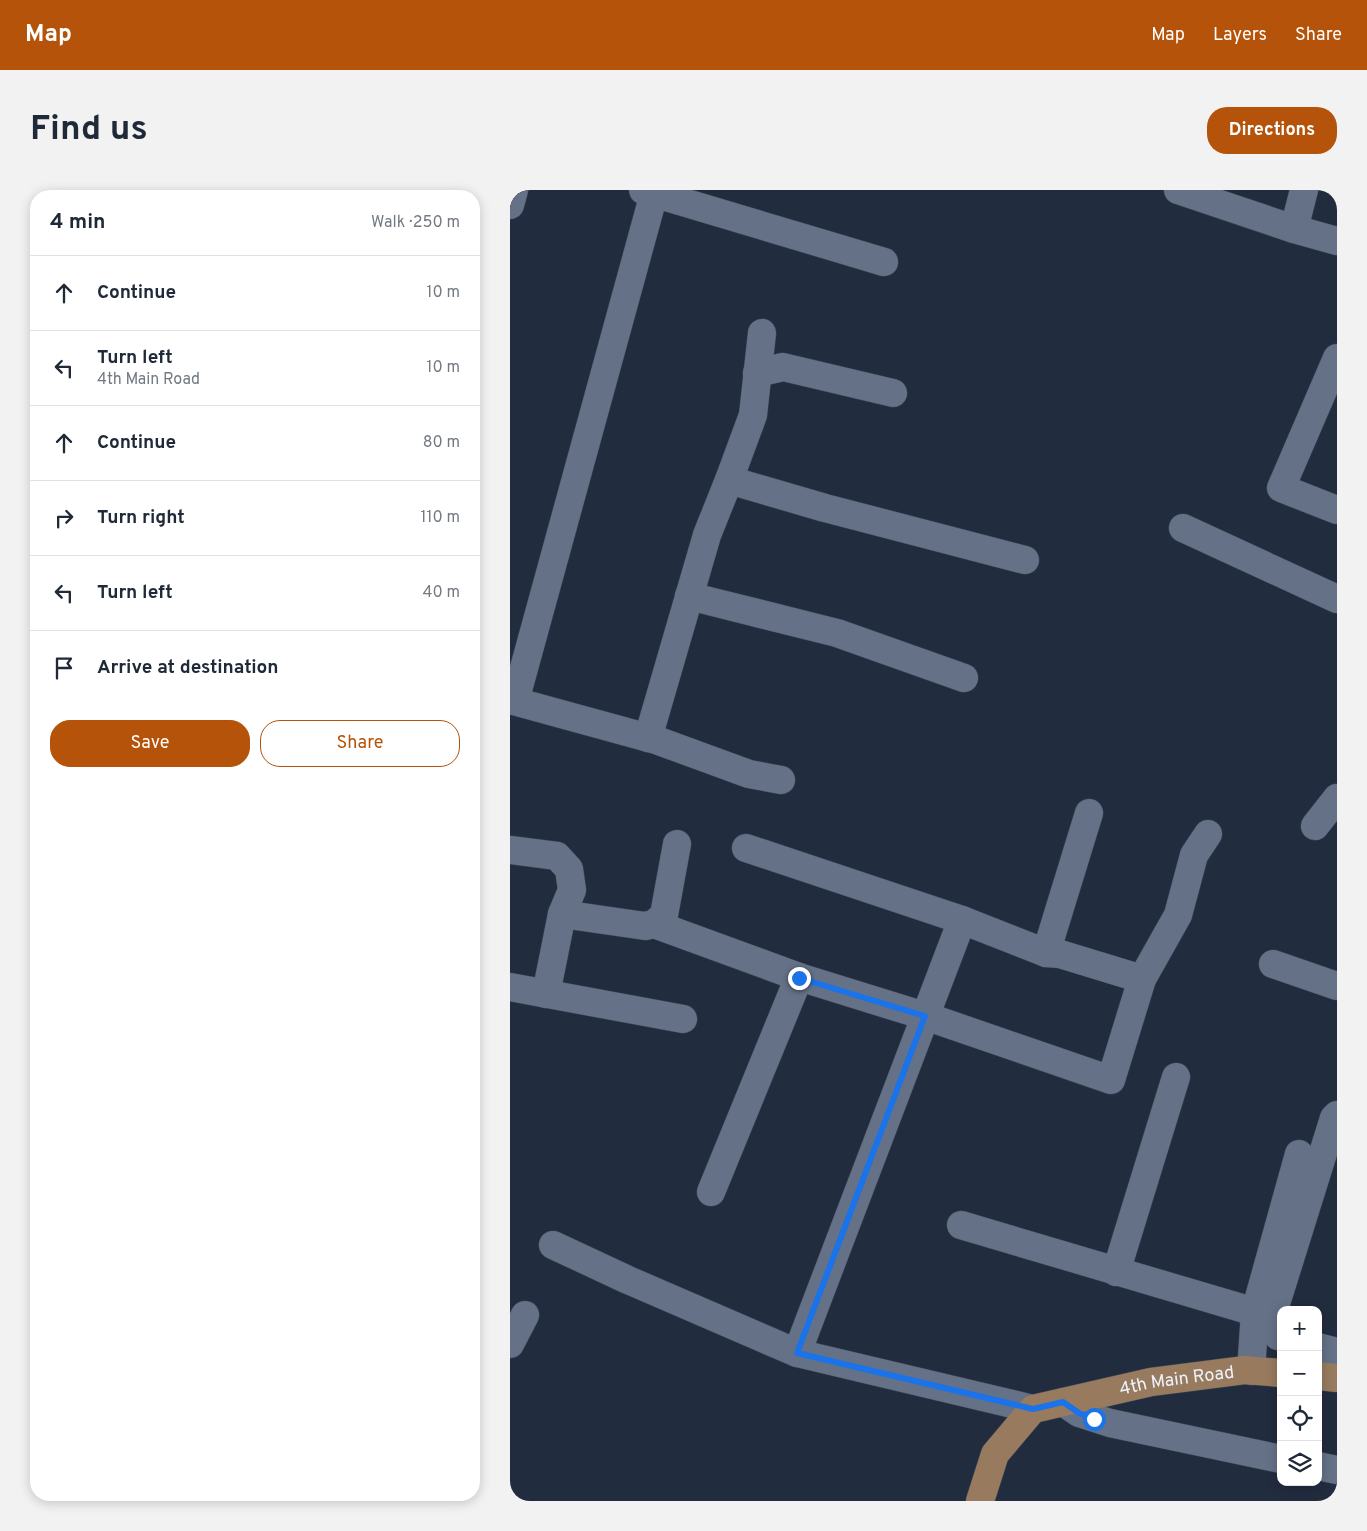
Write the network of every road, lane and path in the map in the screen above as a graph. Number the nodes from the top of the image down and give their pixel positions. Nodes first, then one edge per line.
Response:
1 (514, 190) edge
2 (1178, 190) edge
3 (1304, 190) edge
4 (651, 191) edge
5 (510, 205) edge
6 (1294, 229) junction
7 (1337, 241) edge
8 (884, 262) dead end
9 (762, 333) dead end
10 (1337, 358) edge
11 (758, 373) junction
12 (893, 392) dead end
13 (729, 480) junction
14 (1337, 510) edge
15 (1183, 528) dead end
16 (1024, 560) dead end
17 (689, 596) junction
18 (1337, 599) edge
19 (964, 678) dead end
20 (512, 701) edge
21 (648, 738) junction
22 (781, 780) dead end
23 (1337, 798) edge
24 (1089, 813) dead end
25 (1314, 826) dead end
26 (1208, 834) dead end
27 (677, 844) dead end
28 (746, 848) dead end
29 (510, 850) edge
30 (562, 914) junction
31 (962, 920) junction
32 (654, 924) junction
33 (1046, 953) junction
34 (1273, 964) dead end
35 (799, 978) junction
36 (1142, 978) junction
37 (1337, 986) edge
38 (510, 987) edge
39 (546, 994) junction
40 (925, 1016) junction
41 (683, 1019) dead end
42 (1176, 1077) dead end
43 (1337, 1115) edge
44 (1299, 1154) dead end
45 (711, 1192) dead end
46 (961, 1225) dead end
47 (553, 1245) dead end
48 (1116, 1272) junction
49 (1255, 1312) junction
50 (525, 1315) dead end
51 (1277, 1334) edge
52 (510, 1344) edge
53 (1322, 1348) edge
54 (1337, 1352) edge
55 (797, 1353) junction
56 (1250, 1371) junction
57 (1277, 1373) edge
58 (1322, 1376) edge
59 (1337, 1378) edge
60 (1063, 1402) junction
61 (1033, 1409) junction
62 (1277, 1458) edge
63 (1322, 1467) edge
64 (1337, 1470) edge
65 (980, 1501) edge

1 - 5 street
2 - 6 street
3 - 6 street
4 - 8 street
4 - 20 street
6 - 7 street
9 - 11 street
10 - 14 street
11 - 12 street
11 - 13 street
13 - 16 street
13 - 17 street
15 - 18 street
17 - 19 street
17 - 21 street
20 - 21 street
21 - 22 street
23 - 25 street
24 - 33 street
26 - 36 street
27 - 32 street
28 - 31 street
29 - 30 street
30 - 32 street
30 - 39 street
31 - 33 street
31 - 40 street
32 - 35 street
33 - 36 street
34 - 37 street
35 - 40 street
35 - 45 street
36 - 40 street
38 - 39 street
39 - 41 street
40 - 55 street
42 - 48 street
43 - 51 street
44 - 49 street
46 - 48 street
47 - 55 street
48 - 49 street
49 - 56 street
50 - 52 street
53 - 54 street
55 - 61 street
56 - 57 main road, 4th Main Road
56 - 60 main road, 4th Main Road
58 - 59 main road
60 - 61 main road, 4th Main Road
60 - 62 street
61 - 65 main road
63 - 64 street

